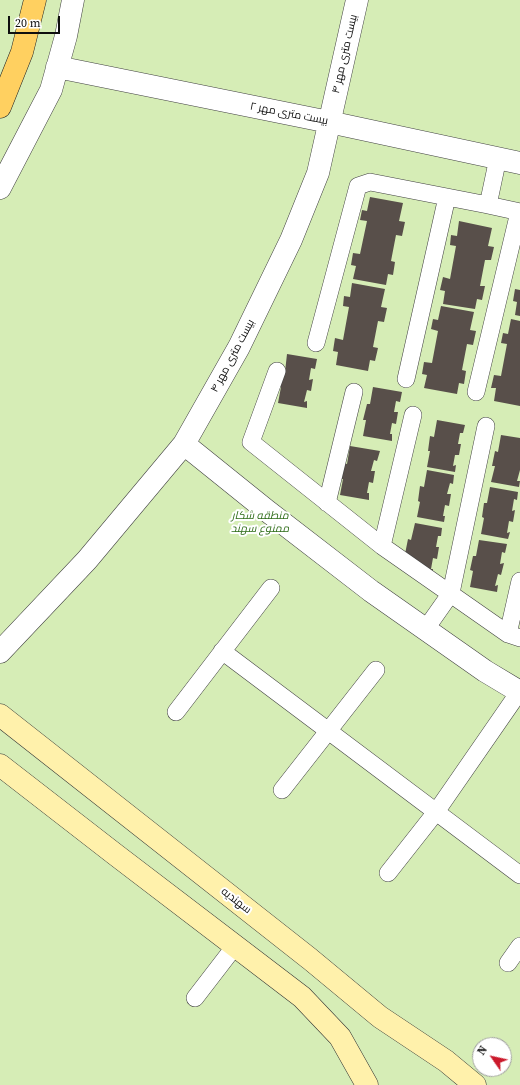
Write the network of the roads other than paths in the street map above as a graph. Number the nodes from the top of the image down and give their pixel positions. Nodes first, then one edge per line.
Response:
1 (35, 0) edge
2 (73, 0) edge
3 (357, 0) edge
4 (57, 67) junction
5 (0, 107) edge
6 (329, 122) junction
7 (498, 158) junction
8 (520, 163) edge
9 (0, 188) edge
10 (447, 197) junction
11 (488, 205) junction
12 (520, 212) edge
13 (316, 343) dead end
14 (277, 371) dead end
15 (406, 379) dead end
16 (354, 392) dead end
17 (476, 392) dead end
18 (413, 415) dead end
19 (486, 426) dead end
20 (184, 444) junction
21 (327, 503) junction
22 (382, 546) junction
23 (520, 582) edge
24 (270, 588) dead end
25 (451, 593) junction
26 (425, 630) junction
27 (514, 636) edge
28 (222, 651) junction
29 (0, 652) edge
30 (376, 670) dead end
31 (519, 692) edge
32 (176, 712) dead end
33 (0, 715) edge
34 (328, 730) junction
35 (0, 765) edge
36 (282, 790) dead end
37 (436, 812) junction
38 (388, 873) dead end
39 (520, 875) edge
40 (234, 946) junction
41 (520, 946) edge
42 (508, 963) dead end
43 (195, 998) dead end
44 (367, 1085) edge
45 (474, 1085) edge

1 - 5 main road
2 - 4 street
3 - 6 street, بیست متری مهر ۴
4 - 6 street, بیست متری مهر ۲
4 - 9 street
6 - 7 street, بیست متری مهر ۲
6 - 20 street, بیست متری مهر ۴
7 - 8 street, بیست متری مهر ۲
7 - 11 street
10 - 11 street
10 - 13 street
10 - 15 street
11 - 12 street
12 - 17 street
14 - 21 street
16 - 21 street
18 - 22 street
19 - 25 street
20 - 26 street
20 - 29 street, بیست متری مهر ۴
21 - 22 street
22 - 25 street
23 - 27 street
24 - 28 street
25 - 26 street
25 - 27 street
26 - 31 street
28 - 32 street
28 - 34 street
30 - 34 street
31 - 37 street
33 - 45 main road, سهندیه
34 - 36 street
34 - 37 street
35 - 40 main road
37 - 38 street
37 - 39 street
40 - 43 street
40 - 44 main road
41 - 42 street

